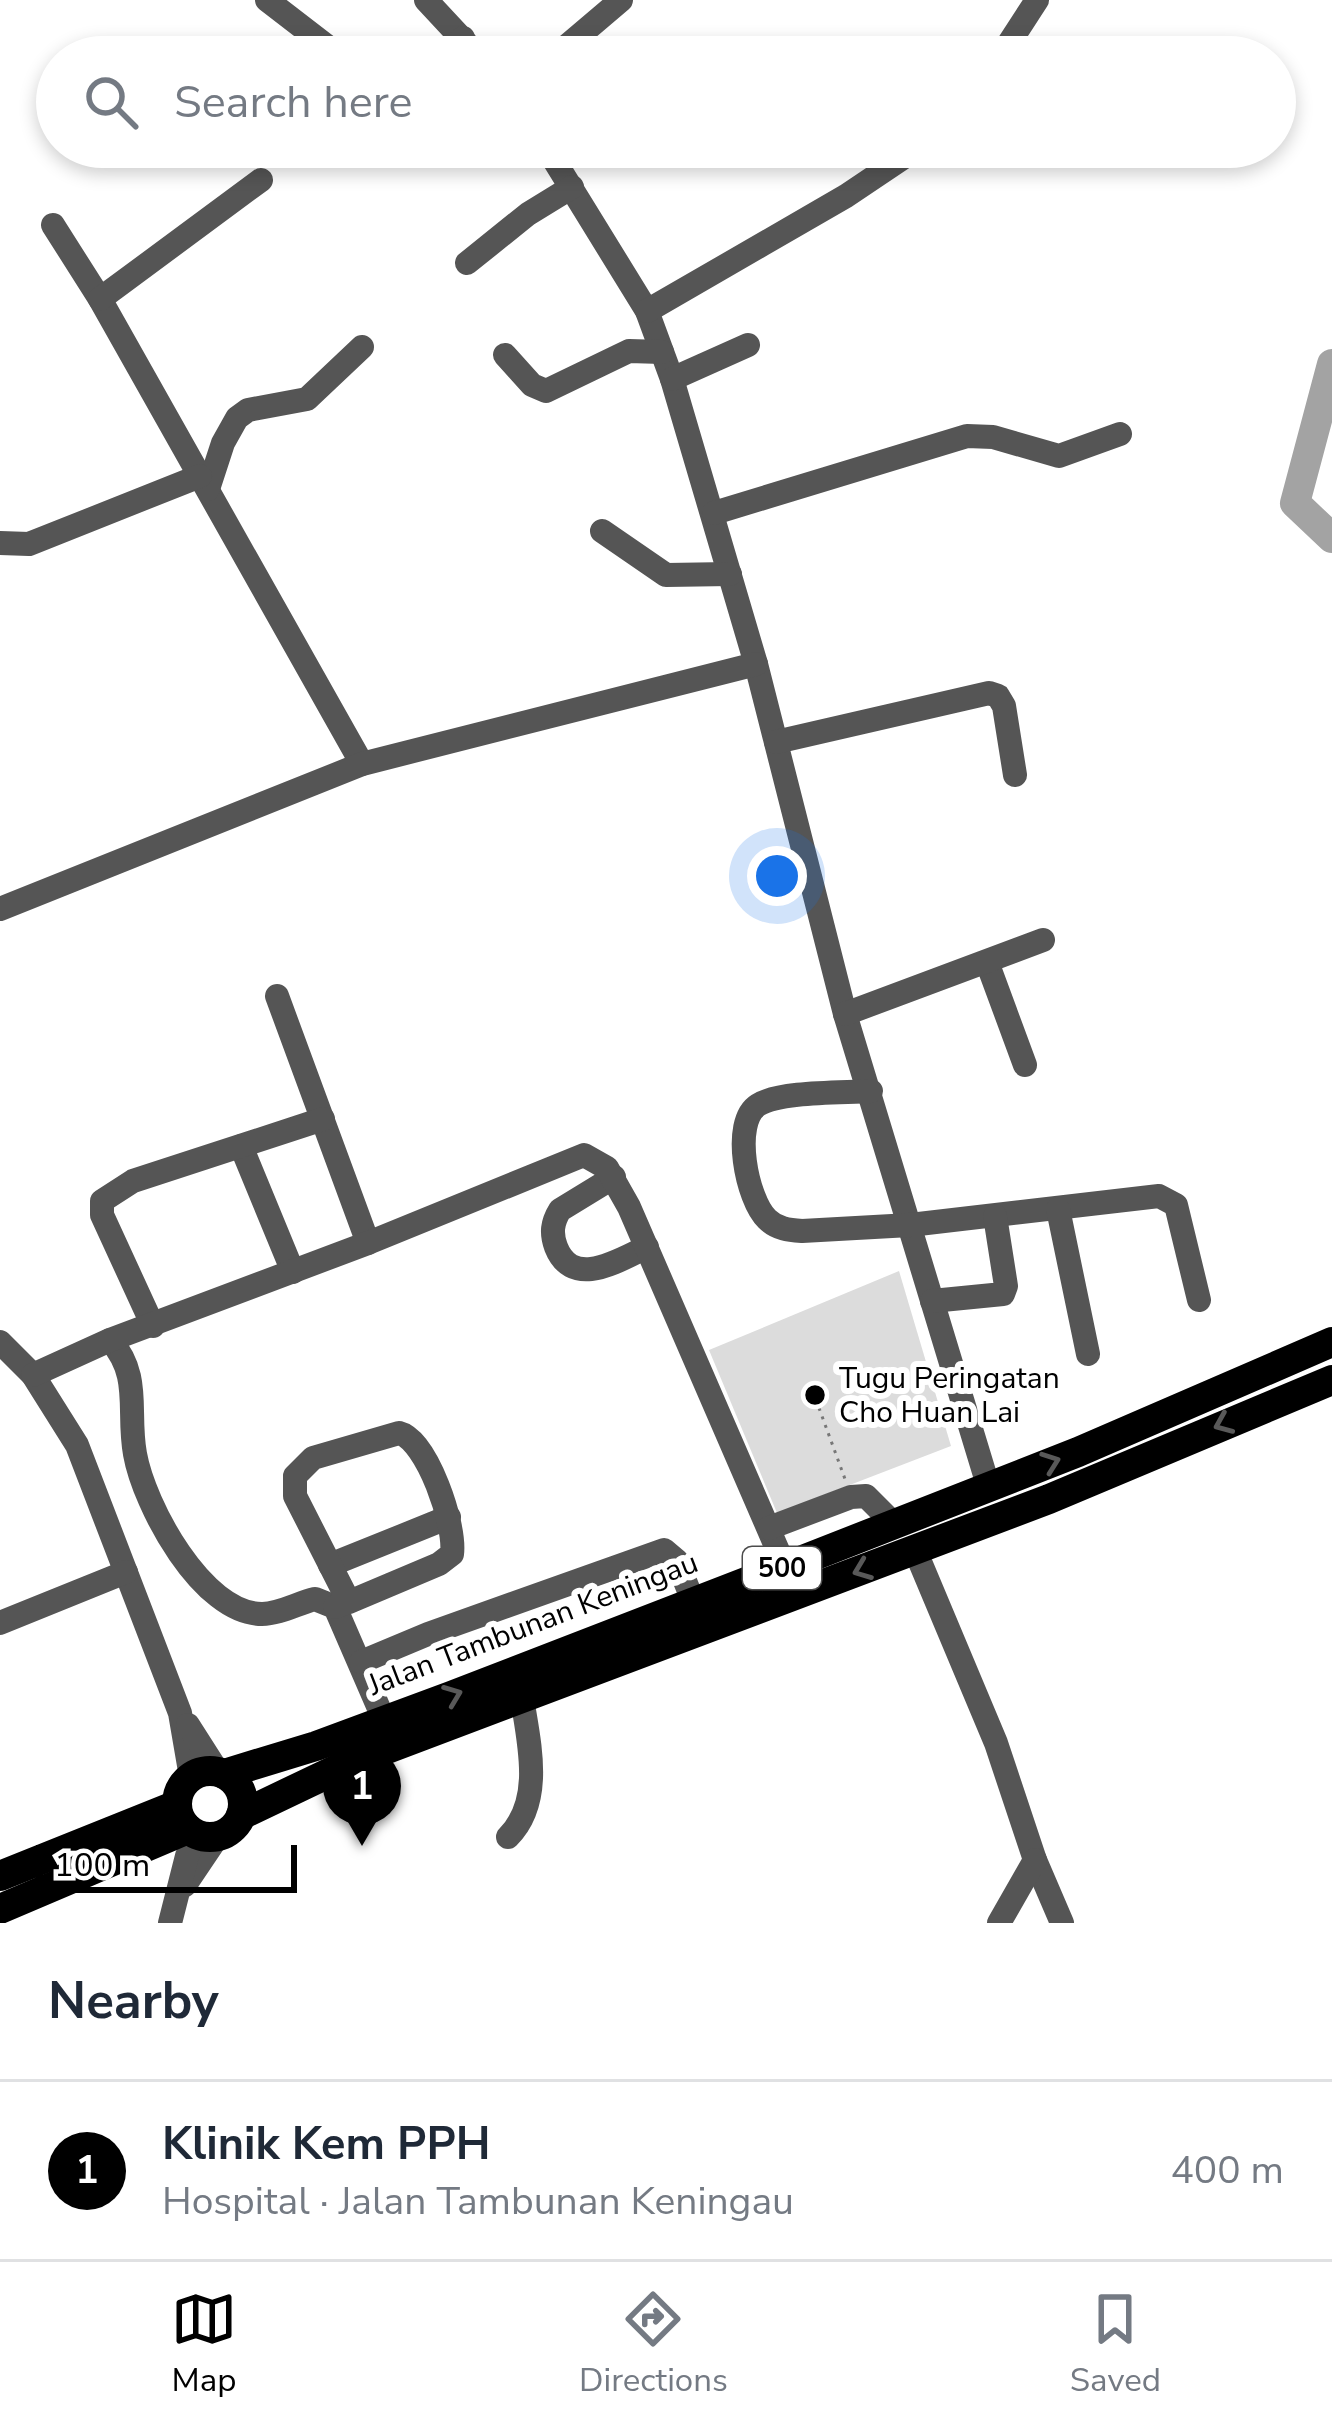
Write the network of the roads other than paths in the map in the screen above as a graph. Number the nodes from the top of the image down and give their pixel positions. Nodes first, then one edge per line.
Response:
1 (267, 0) edge
2 (426, 0) edge
3 (621, 0) edge
4 (1037, 0) edge
5 (313, 36) edge
6 (460, 36) edge
7 (579, 36) edge
8 (1014, 36) edge
9 (560, 168) edge
10 (888, 168) edge
11 (261, 181) dead end
12 (572, 187) junction
13 (53, 225) dead end
14 (467, 263) dead end
15 (100, 299) junction
16 (646, 311) junction
17 (748, 344) dead end
18 (362, 347) dead end
19 (662, 352) junction
20 (505, 355) dead end
21 (672, 380) junction
22 (1120, 434) dead end
23 (204, 483) junction
24 (713, 513) junction
25 (602, 531) dead end
26 (0, 543) edge
27 (730, 574) junction
28 (756, 664) junction
29 (776, 742) junction
30 (362, 764) junction
31 (1015, 776) dead end
32 (0, 909) edge
33 (1043, 940) dead end
34 (986, 962) junction
35 (277, 996) dead end
36 (845, 1014) junction
37 (1025, 1065) dead end
38 (871, 1091) junction
39 (323, 1119) junction
40 (241, 1147) junction
41 (614, 1177) junction
42 (1058, 1208) junction
43 (994, 1216) junction
44 (910, 1225) junction
45 (368, 1243) junction
46 (647, 1246) junction
47 (293, 1272) junction
48 (1199, 1300) dead end
49 (932, 1301) junction
50 (153, 1326) junction
51 (110, 1340) junction
52 (0, 1342) edge
53 (1332, 1342) edge
54 (1088, 1354) dead end
55 (33, 1375) junction
56 (1332, 1380) edge
57 (988, 1485) junction
58 (449, 1517) junction
59 (893, 1523) junction
60 (769, 1528) junction
61 (915, 1550) junction
62 (330, 1565) junction
63 (785, 1567) junction
64 (126, 1572) junction
65 (694, 1601) junction
66 (342, 1604) junction
67 (0, 1623) edge
68 (361, 1662) junction
69 (522, 1698) junction
70 (384, 1720) junction
71 (211, 1774) junction
72 (204, 1824) junction
73 (508, 1837) dead end
74 (1035, 1860) junction
75 (0, 1876) edge
76 (0, 1909) edge
77 (170, 1923) edge
78 (999, 1923) edge
79 (1062, 1923) edge

1 - 5 street
2 - 6 street
3 - 7 street
4 - 8 street
9 - 12 street
10 - 16 street
11 - 15 street
12 - 14 street
12 - 16 street
13 - 15 street
15 - 23 street
16 - 19 street
17 - 21 street
18 - 23 street
19 - 20 street
19 - 21 street
21 - 24 street
22 - 24 street
23 - 26 street
23 - 30 street
24 - 27 street
25 - 27 street
27 - 28 street
28 - 29 street
28 - 30 street
29 - 31 street
29 - 36 street
30 - 32 street
33 - 34 street
34 - 36 street
34 - 37 street
35 - 39 street
36 - 38 street
38 - 44 street
38 - 44 street
39 - 40 street
39 - 45 street
40 - 47 street
40 - 50 street
41 - 45 street
41 - 46 street
41 - 46 street
42 - 43 street
42 - 48 street
42 - 54 street
43 - 44 street
43 - 49 street
44 - 49 street
45 - 47 street
46 - 60 street
47 - 50 street
49 - 57 street
50 - 51 street
51 - 55 street
51 - 66 street
52 - 55 street
57 -> 53 main road, Jalan Tambunan Keningau / 500
55 - 64 street
56 -> 61 main road, 500
57 - 59 main road, Jalan Tambunan Keningau / 500
58 - 62 street
58 - 62 street
58 - 66 street
59 - 60 street
59 - 63 main road, Jalan Tambunan Keningau / 500
60 - 63 street
61 -> 69 main road, 500
61 - 74 street
62 - 66 street
63 - 65 main road, Jalan Tambunan Keningau / 500
64 - 67 street
64 - 71 street
65 - 68 street
70 -> 65 main road, Jalan Tambunan Keningau / 500
66 - 68 street
68 - 70 street
69 - 72 main road, 500
69 - 73 street
70 - 71 main road, Jalan Tambunan Keningau / 500
71 - 72 main road
71 - 72 main road
72 - 75 main road, 500
72 - 76 main road, 500
72 - 77 street
74 - 78 street
74 - 79 street

